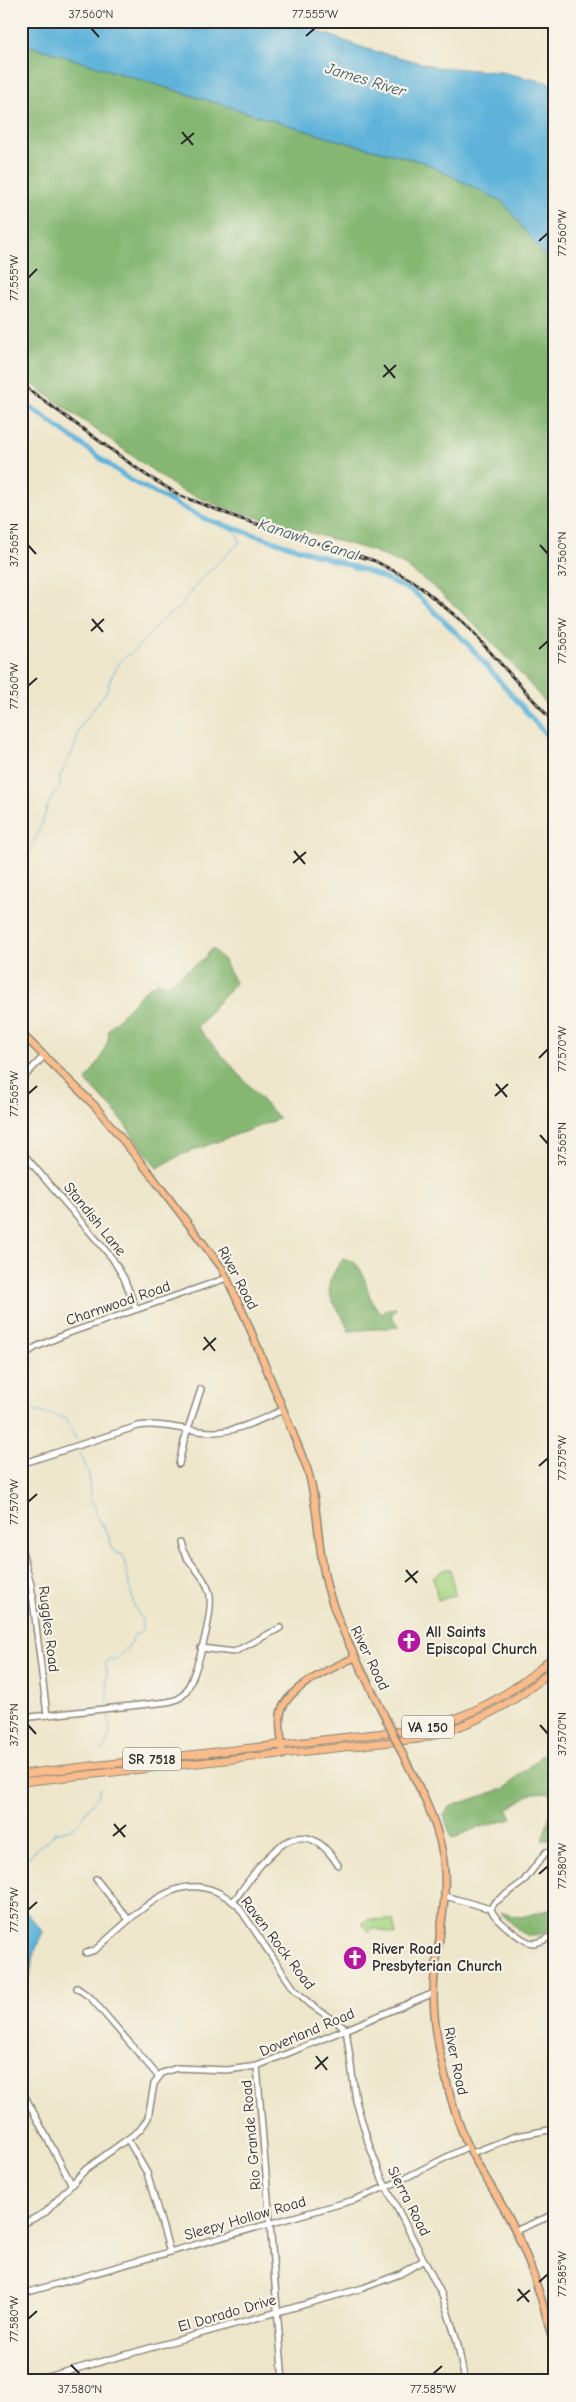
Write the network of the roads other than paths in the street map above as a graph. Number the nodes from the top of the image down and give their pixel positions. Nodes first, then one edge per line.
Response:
1 (21, 1033) edge
2 (45, 1054) junction
3 (21, 1080) edge
4 (21, 1151) edge
5 (227, 1278) junction
6 (136, 1310) junction
7 (21, 1357) edge
8 (201, 1389) dead end
9 (283, 1410) junction
10 (188, 1429) junction
11 (21, 1464) edge
12 (179, 1464) dead end
13 (180, 1542) dead end
14 (21, 1547) edge
15 (33, 1596) junction
16 (21, 1598) edge
17 (280, 1628) dead end
18 (201, 1648) junction
19 (555, 1655) edge
20 (355, 1657) junction
21 (555, 1667) edge
22 (47, 1715) junction
23 (21, 1718) edge
24 (282, 1746) junction
25 (283, 1755) junction
26 (21, 1774) edge
27 (21, 1782) edge
28 (546, 1852) dead end
29 (338, 1865) dead end
30 (96, 1879) dead end
31 (445, 1896) junction
32 (233, 1902) junction
33 (490, 1909) junction
34 (129, 1920) junction
35 (555, 1934) edge
36 (86, 1953) dead end
37 (77, 1988) dead end
38 (434, 1993) junction
39 (346, 2029) junction
40 (257, 2066) junction
41 (158, 2076) junction
42 (21, 2089) edge
43 (555, 2129) edge
44 (128, 2140) junction
45 (468, 2146) junction
46 (472, 2153) junction
47 (71, 2183) junction
48 (386, 2187) junction
49 (555, 2214) edge
50 (270, 2224) junction
51 (21, 2225) edge
52 (515, 2231) junction
53 (170, 2252) junction
54 (424, 2260) junction
55 (21, 2278) edge
56 (23, 2294) edge
57 (278, 2311) junction
58 (555, 2351) edge
59 (33, 2381) edge
60 (282, 2381) edge
61 (465, 2381) edge

1 - 2 main road, River Road
2 - 3 street
2 - 5 main road, River Road
4 - 6 street, Standish Lane
5 - 6 street, Charnwood Road
5 - 9 main road, River Road
6 - 7 street, Charnwood Road
8 - 10 street
9 - 10 street
9 - 20 main road, River Road
10 - 11 street
10 - 12 street
13 - 18 street
14 - 15 street, Ruggles Road
15 - 16 street
15 - 22 street, Ruggles Road
17 - 18 street
18 - 22 street
19 - 24 highway, VA 150
20 - 24 main road
20 - 31 main road, River Road, bridge
21 - 25 highway, VA 150
22 - 23 street
24 - 25 main road
24 - 26 highway, SR 7518
25 - 27 highway, SR 7518
28 - 33 street
29 - 32 street
30 - 34 street
31 - 33 street
31 - 38 main road, River Road
32 - 34 street, Raven Rock Road
32 - 39 street, Raven Rock Road
33 - 35 street
34 - 36 street, Raven Rock Road
37 - 41 street
38 - 39 street, Doverland Road
38 - 45 main road, River Road
39 - 40 street, Doverland Road
39 - 48 street, Sierra Road
40 - 41 street, Doverland Road
40 - 50 street, Rio Grande Road
41 - 44 street
42 - 47 street
43 - 46 street
44 - 47 street
44 - 53 street
45 - 46 main road, River Road
45 - 48 street, Sleepy Hollow Road
46 - 52 main road, River Road
47 - 51 street
48 - 50 street, Sleepy Hollow Road
48 - 54 street, Sierra Road
49 - 52 street
50 - 53 street, Sleepy Hollow Road
50 - 57 street, Rio Grande Road
52 - 58 main road, River Road
53 - 56 street, Sleepy Hollow Road
54 - 57 street, El Dorado Drive
54 - 61 street, Sierra Road
55 - 56 street
57 - 59 street, El Dorado Drive
57 - 60 street, Rio Grande Road

